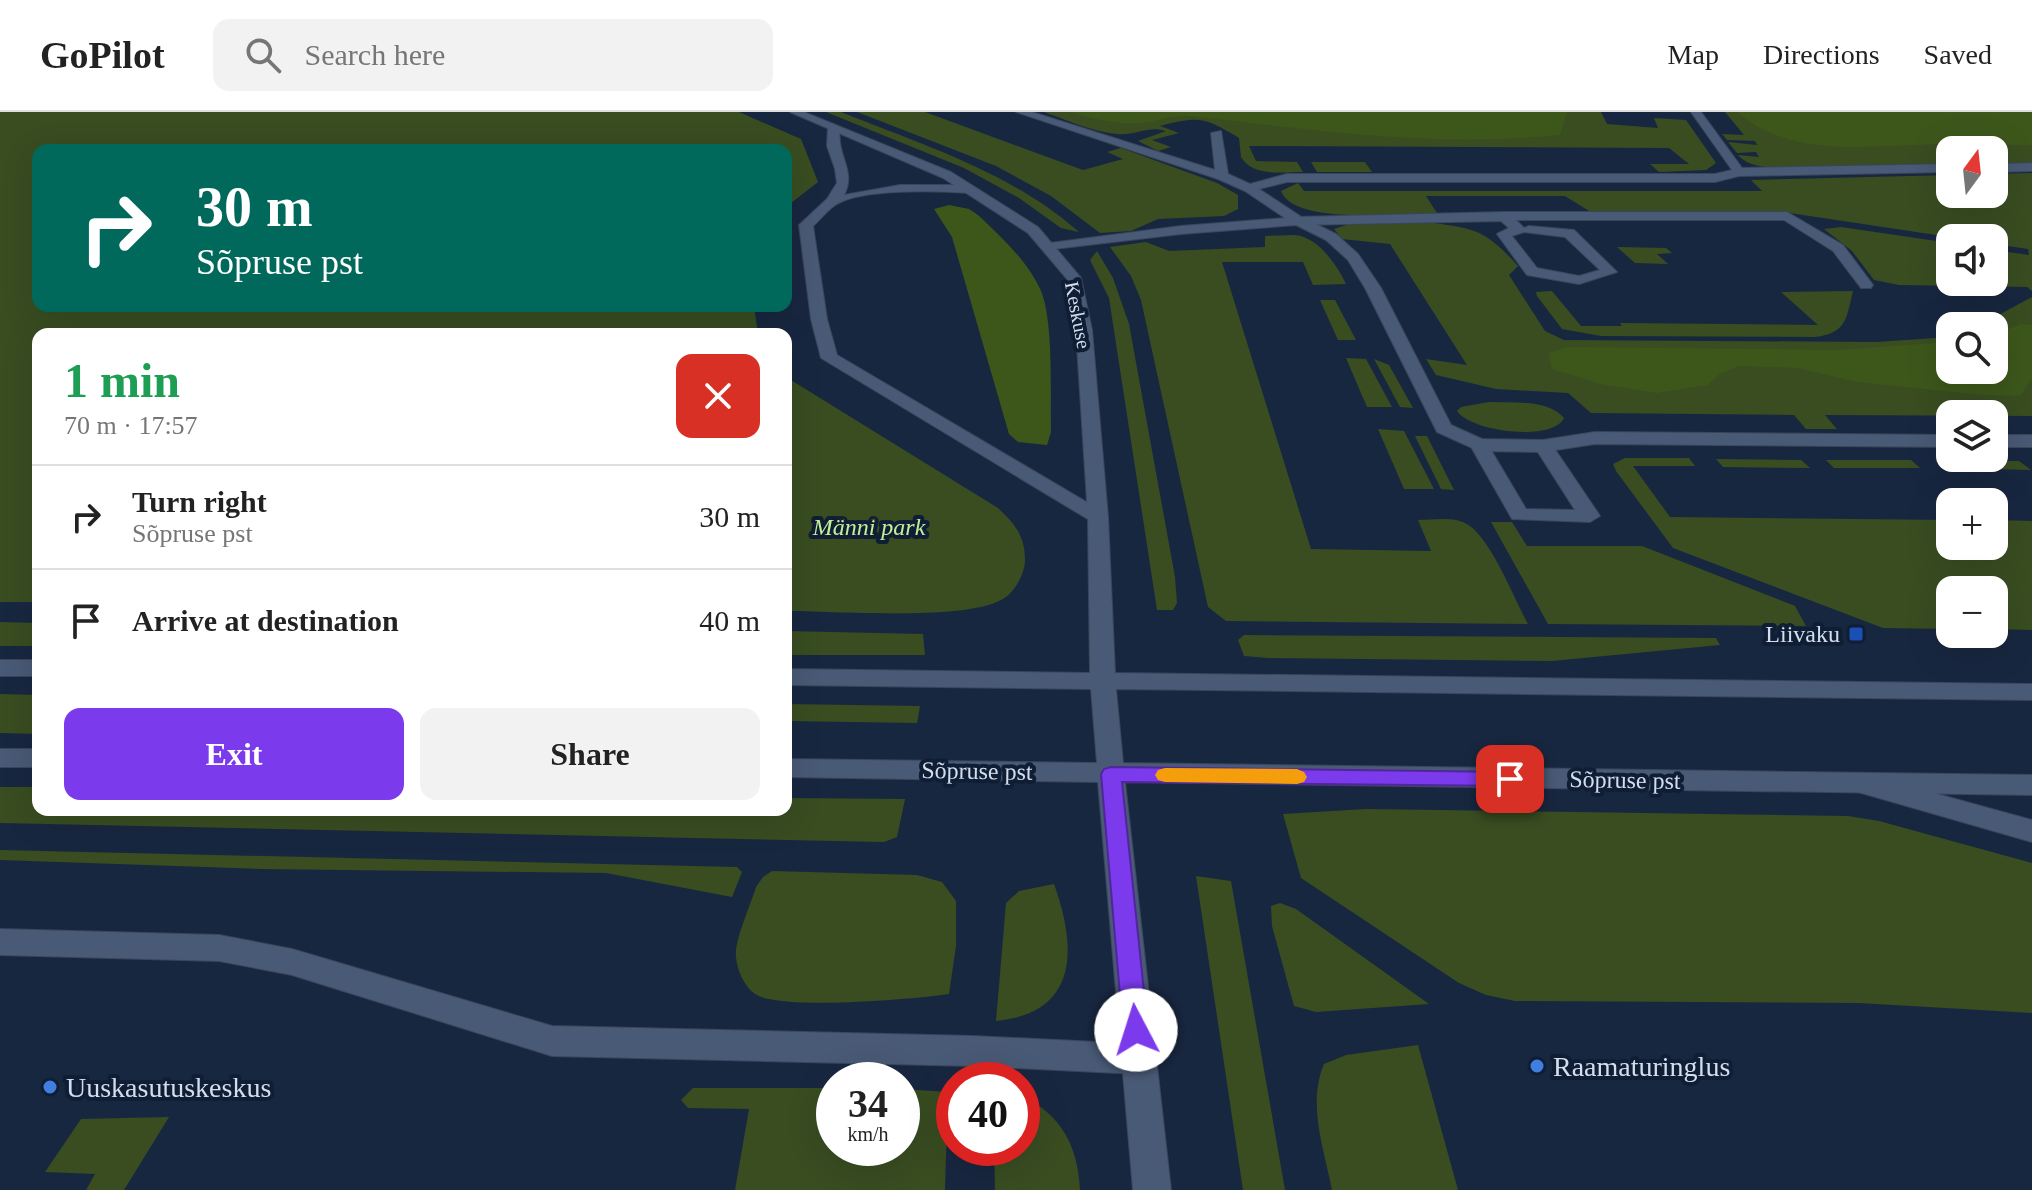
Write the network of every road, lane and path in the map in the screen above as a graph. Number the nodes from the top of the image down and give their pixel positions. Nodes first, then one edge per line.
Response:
1 (795, 112) edge
2 (1021, 112) edge
3 (1696, 112) edge
4 (834, 128) junction
5 (1217, 133) dead end
6 (2032, 167) edge
7 (1936, 168) edge
8 (2008, 168) edge
9 (1739, 172) junction
10 (1222, 176) junction
11 (1249, 188) junction
12 (970, 189) junction
13 (831, 202) junction
14 (1504, 216) junction
15 (1298, 221) junction
16 (1518, 230) junction
17 (1050, 247) junction
18 (1866, 285) dead end
19 (1936, 441) edge
20 (2008, 441) edge
21 (2032, 441) edge
22 (1479, 445) junction
23 (1543, 446) junction
24 (1098, 517) junction
25 (0, 668) edge
26 (32, 668) edge
27 (792, 677) edge
28 (1103, 681) junction
29 (2032, 692) edge
30 (0, 758) edge
31 (32, 758) edge
32 (792, 768) edge
33 (1111, 774) junction
34 (1862, 783) junction
35 (2032, 785) edge
36 (2032, 831) edge
37 (0, 942) edge
38 (1138, 1059) junction
39 (1152, 1190) edge

1 - 4 street, Keskuse
2 - 10 street
3 - 9 street
4 - 12 street, Keskuse
4 - 13 street
5 - 10 street
6 - 8 street
7 - 9 street
9 - 11 street
10 - 11 street
11 - 15 street
12 - 13 street
12 - 17 street, Keskuse
13 - 24 street
14 - 15 street
14 - 16 street
14 - 18 street
15 - 17 street
15 - 22 street
16 - 16 street
17 - 24 street, Keskuse
19 - 23 street
20 - 21 street
22 - 23 street
22 - 23 street
24 - 28 street, Keskuse
25 - 26 street
27 - 28 street
28 - 29 street
28 - 33 street, Keskuse
30 - 31 street
32 - 33 street, Sõpruse pst
33 - 34 street, Sõpruse pst
33 - 38 street, Keskuse
34 - 35 street, Sõpruse pst
34 - 36 street
37 - 38 street
38 - 39 street, Keskuse

